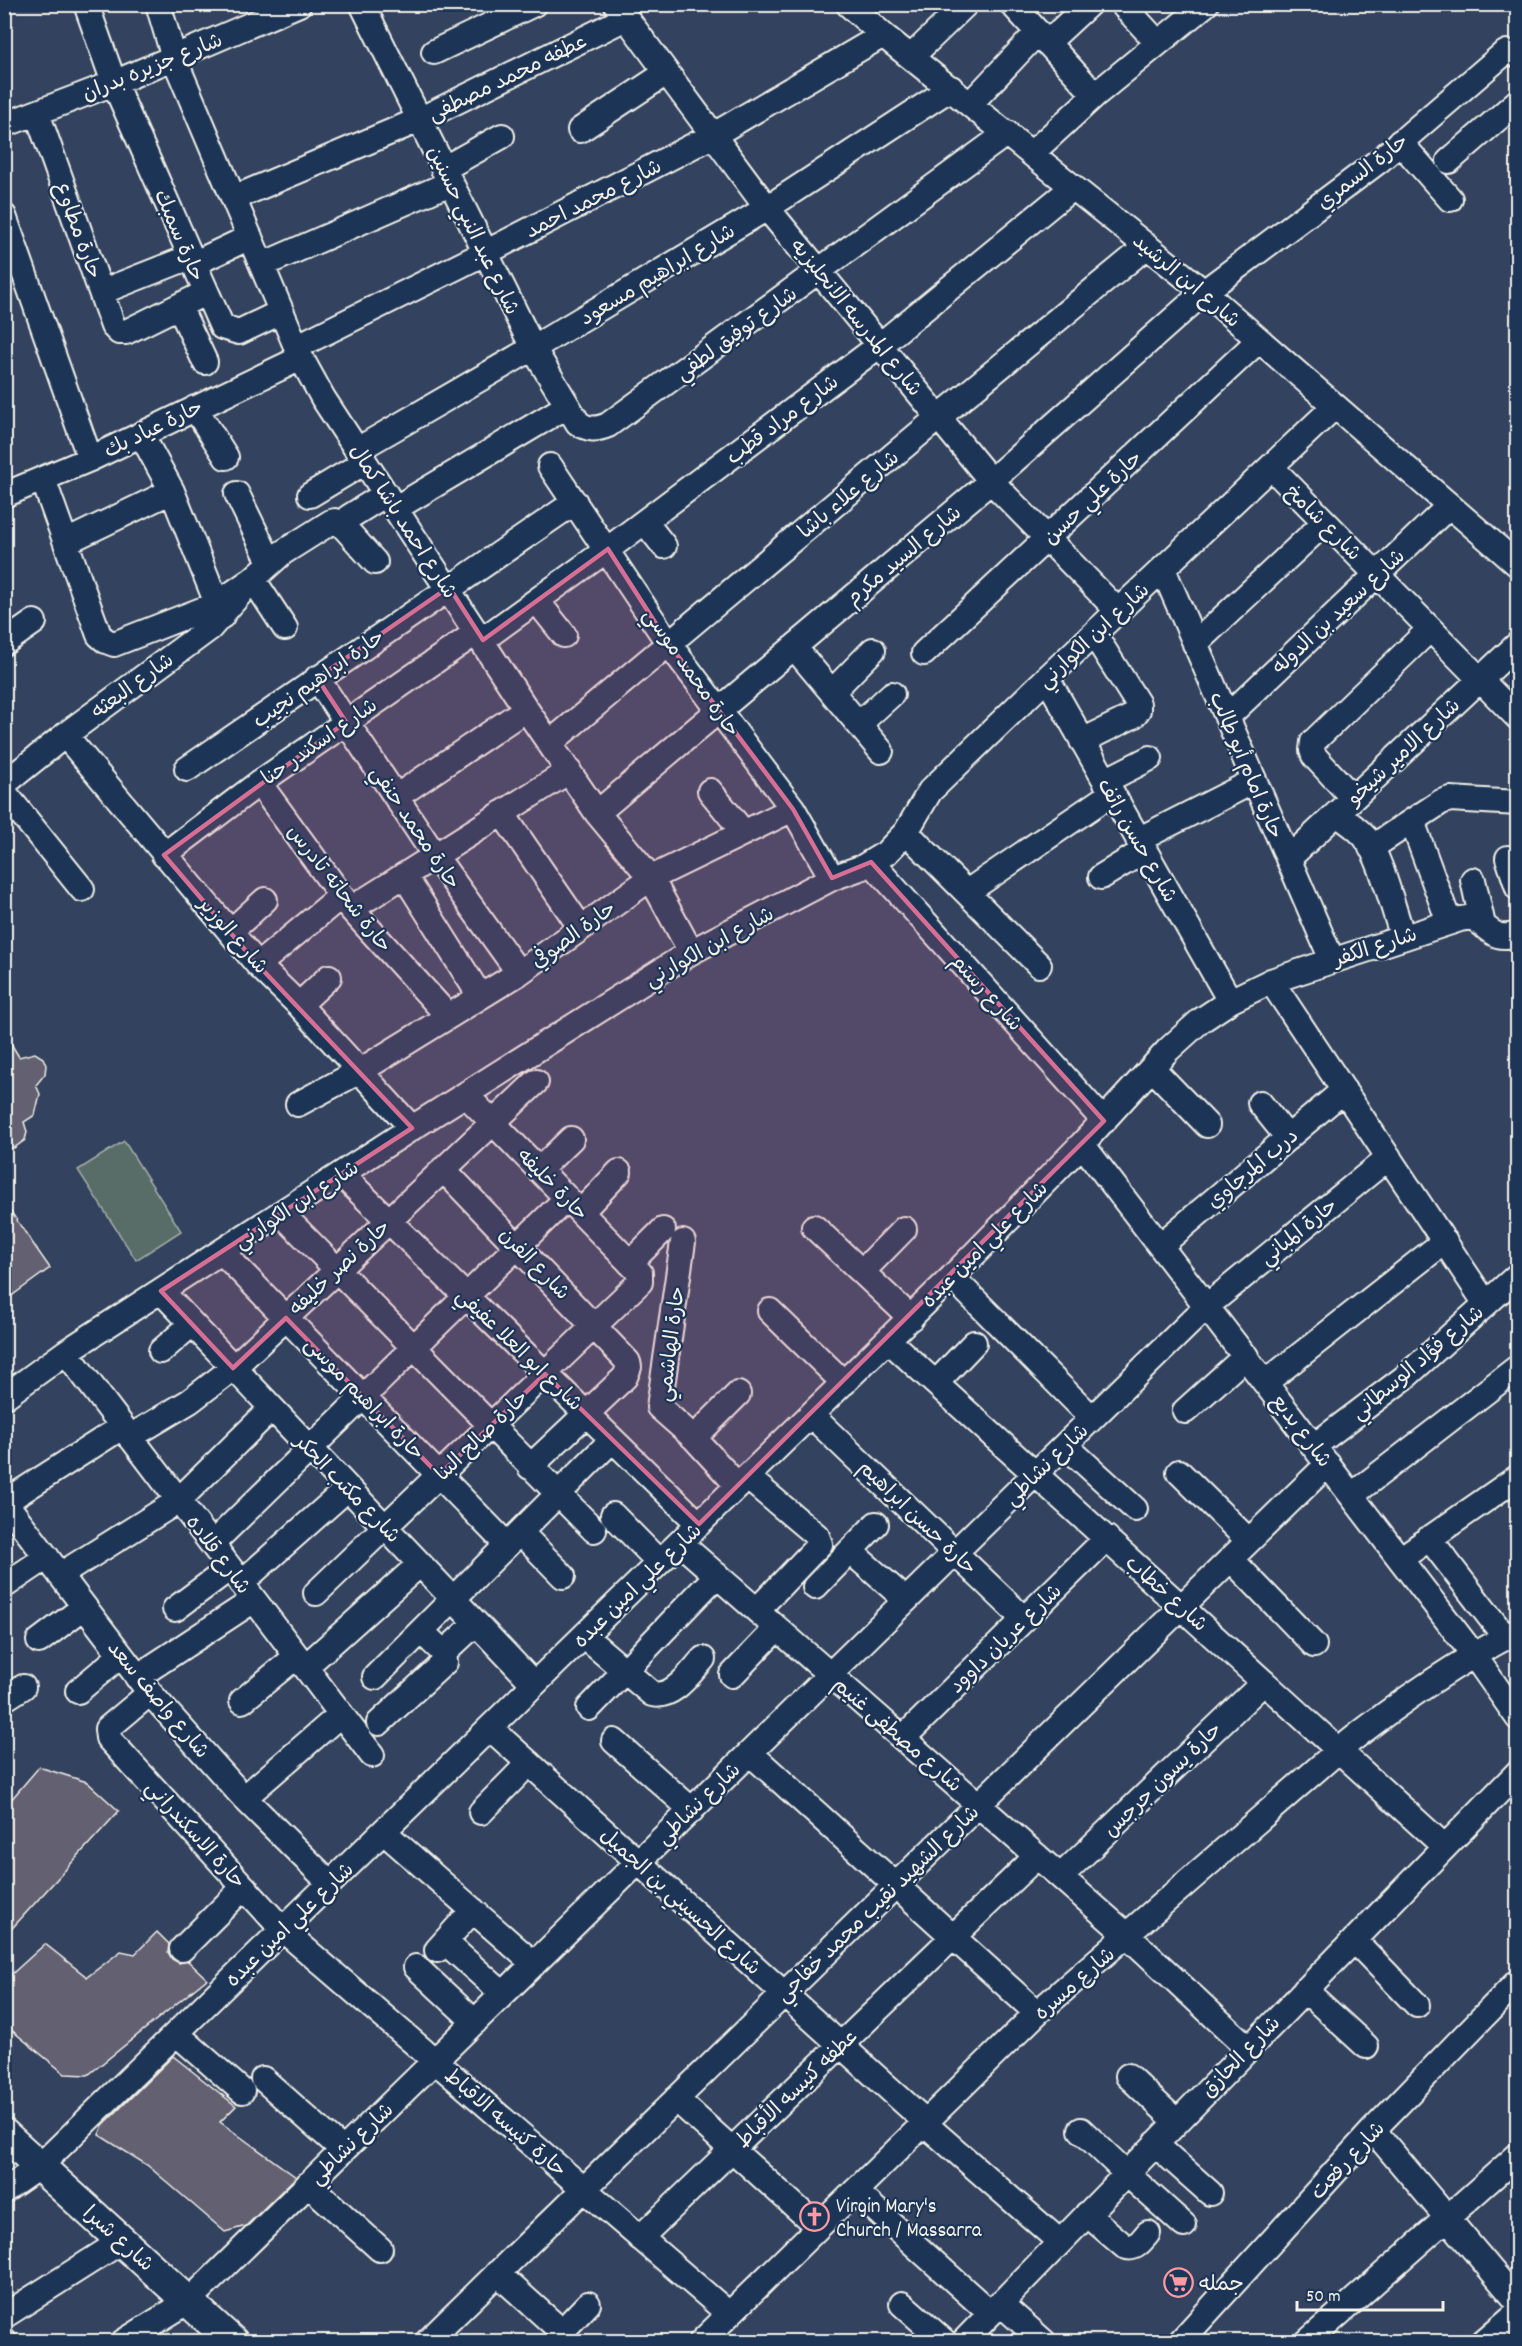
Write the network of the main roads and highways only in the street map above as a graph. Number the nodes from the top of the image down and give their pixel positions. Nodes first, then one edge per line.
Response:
1 (4, 2134) edge
2 (233, 2342) edge

1 - 2 main road, شارع شبرا

